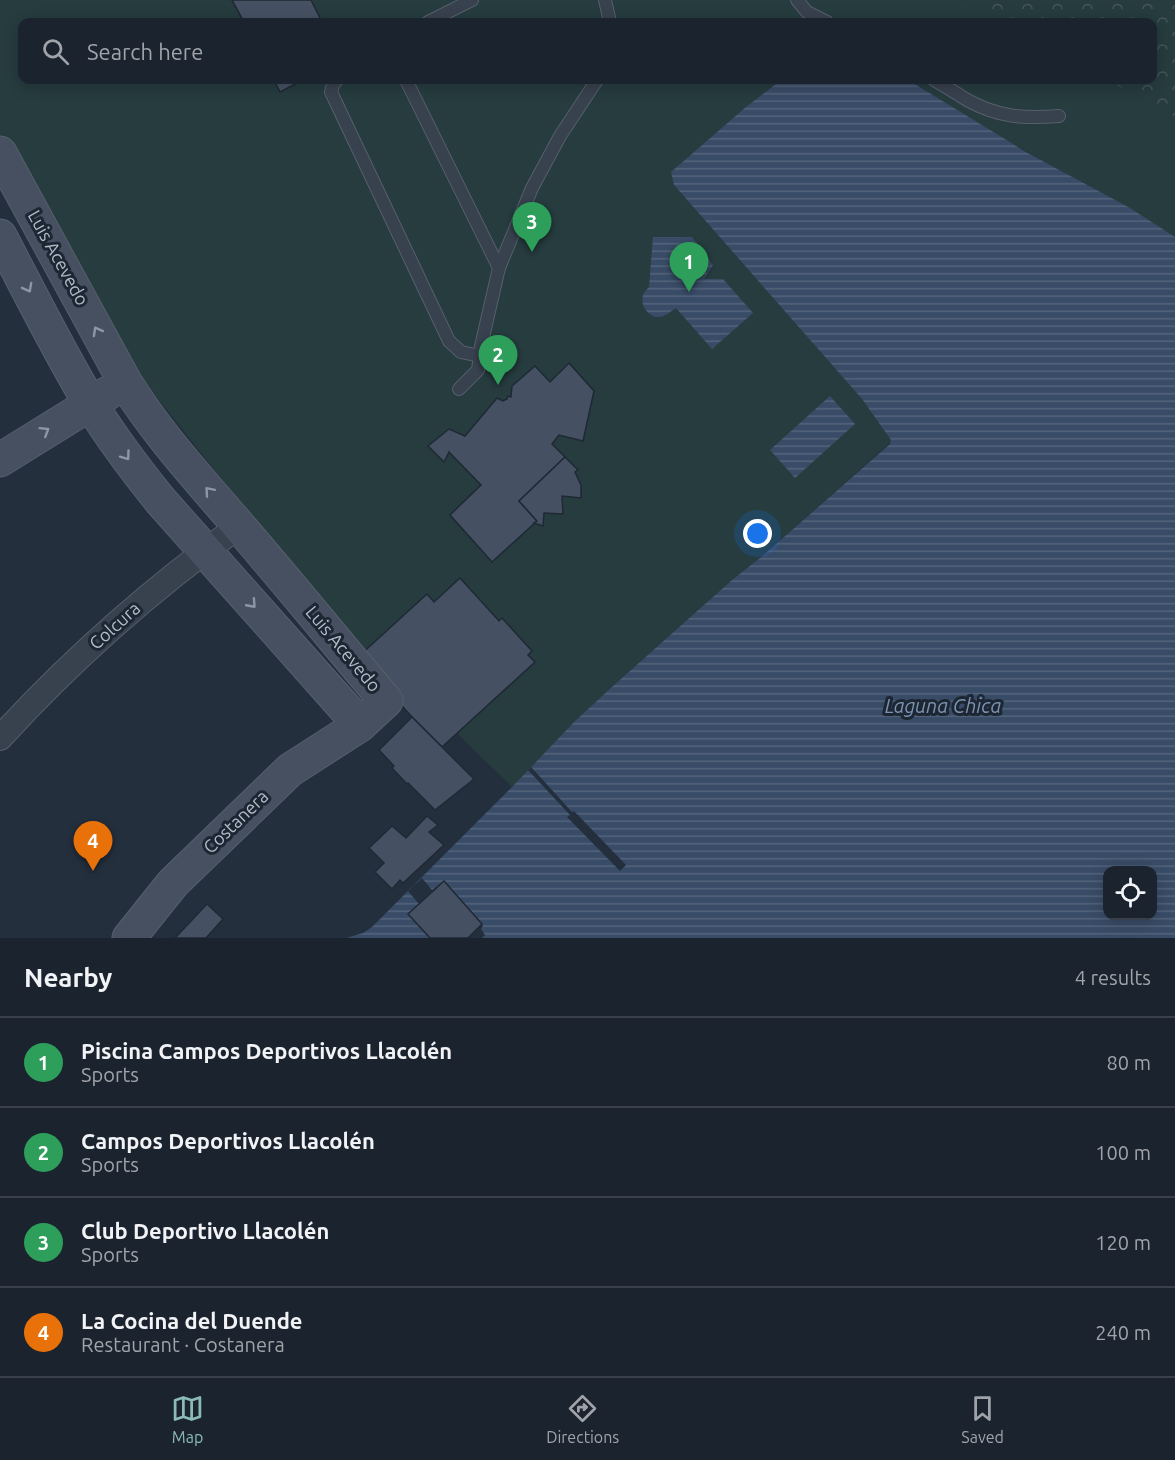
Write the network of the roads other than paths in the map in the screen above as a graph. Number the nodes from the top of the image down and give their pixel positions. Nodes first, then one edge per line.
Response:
1 (472, 0) edge
2 (605, 0) edge
3 (797, 0) edge
4 (436, 18) edge
5 (609, 18) edge
6 (819, 18) edge
7 (334, 84) edge
8 (408, 84) edge
9 (594, 84) edge
10 (940, 84) edge
11 (1059, 116) dead end
12 (0, 153) edge
13 (0, 236) edge
14 (499, 268) junction
15 (480, 356) junction
16 (125, 382) junction
17 (459, 389) dead end
18 (90, 404) junction
19 (0, 460) edge
20 (239, 526) junction
21 (205, 552) junction
22 (360, 725) junction
23 (0, 738) edge
24 (129, 938) edge

1 - 4 lane
2 - 5 lane
3 - 6 lane
7 - 15 lane
8 - 14 lane
9 - 14 lane
10 - 11 lane
16 -> 12 street, Luis Acevedo
13 -> 18 street, Luis Acevedo
14 - 15 lane
15 - 17 lane
16 - 18 street
20 -> 16 street, Luis Acevedo
19 -> 18 street
18 -> 21 street, Luis Acevedo
20 - 21 street, Colcura
20 - 22 street, Luis Acevedo
21 -> 22 street, Luis Acevedo
21 - 23 street, Colcura
22 - 24 street, Costanera

